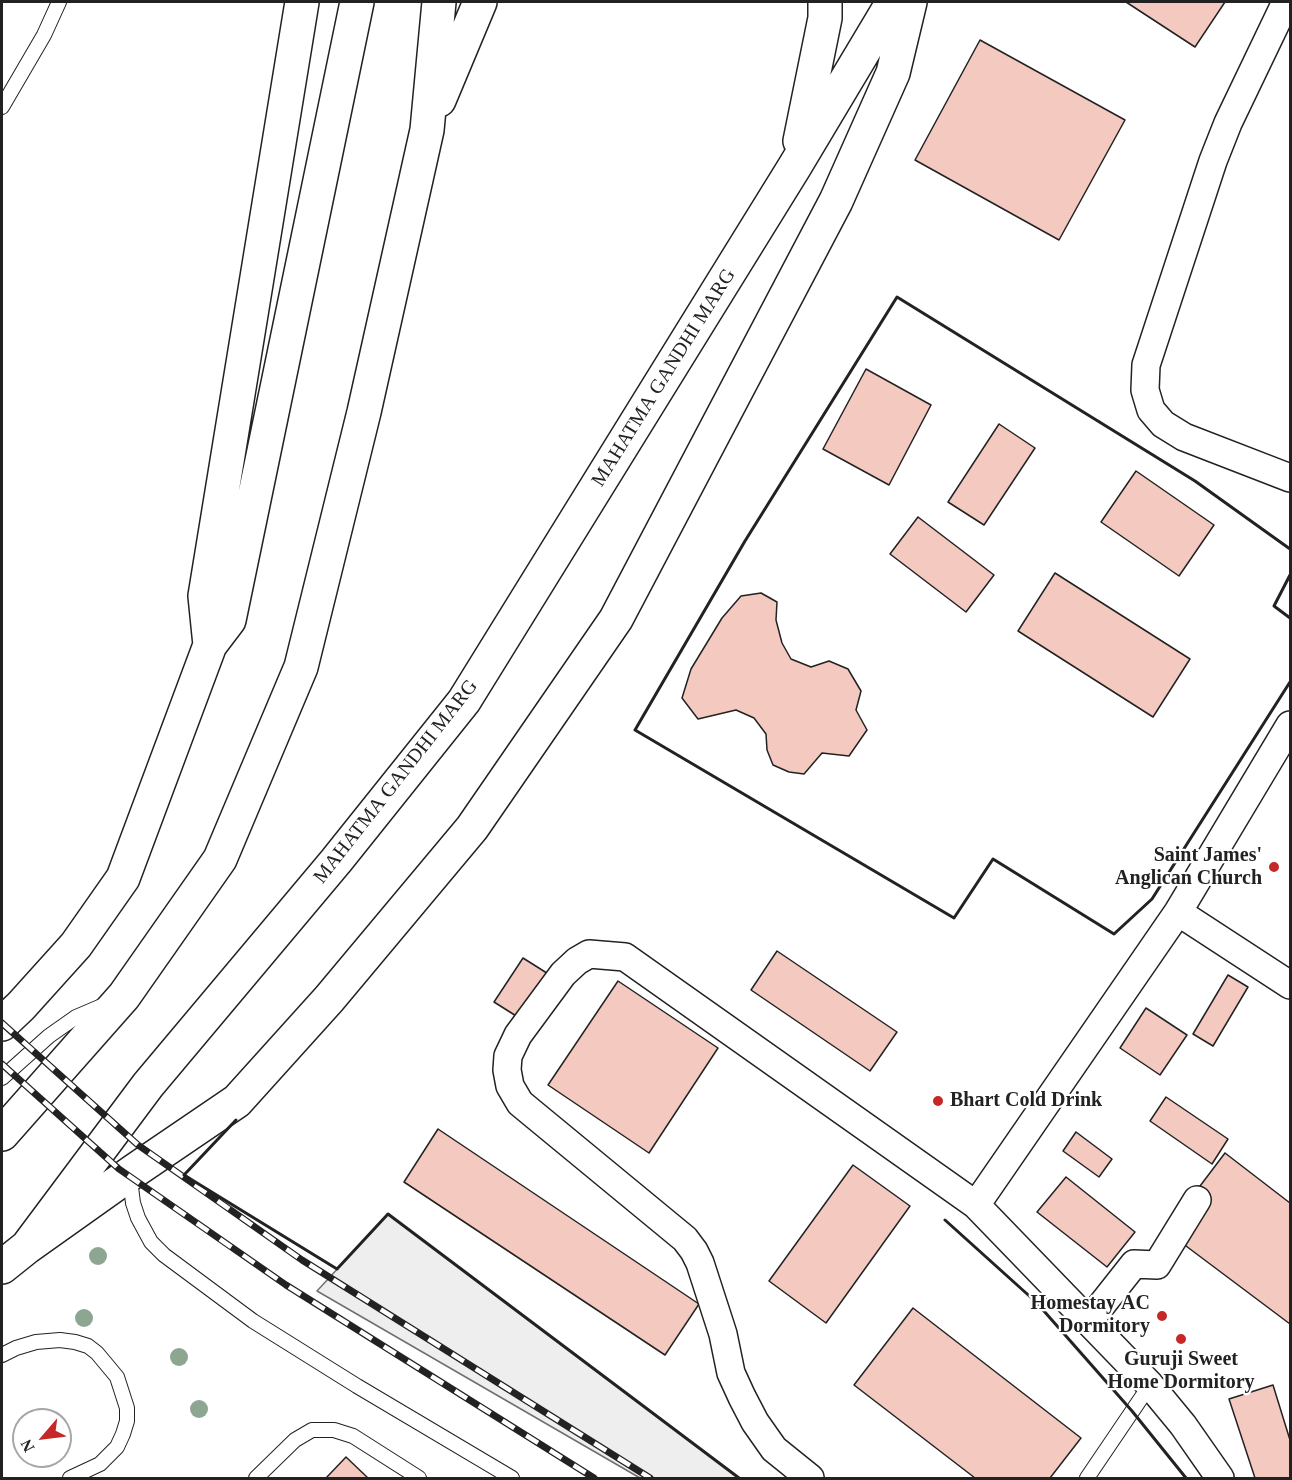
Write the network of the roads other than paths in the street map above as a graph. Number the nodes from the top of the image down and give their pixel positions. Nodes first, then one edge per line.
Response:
1 (58, 2) edge
2 (302, 2) edge
3 (357, 2) edge
4 (439, 2) edge
5 (480, 2) edge
6 (825, 2) edge
7 (893, 2) edge
8 (910, 2) edge
9 (1287, 2) edge
10 (2, 107) edge
11 (427, 130) junction
12 (795, 166) junction
13 (1290, 478) edge
14 (210, 645) junction
15 (1290, 724) edge
16 (1179, 912) junction
17 (1290, 985) edge
18 (124, 996) junction
19 (2, 1024) edge
20 (2, 1078) edge
21 (2, 1134) edge
22 (134, 1171) junction
23 (1197, 1200) dead end
24 (976, 1205) junction
25 (27, 1247) junction
26 (2, 1267) edge
27 (1089, 1321) junction
28 (2, 1355) edge
29 (1150, 1385) junction
30 (70, 1479) edge
31 (256, 1479) edge
32 (419, 1479) edge
33 (512, 1479) edge
34 (810, 1479) edge
35 (1087, 1479) edge
36 (1220, 1479) edge

1 - 10 lane
2 - 14 highway
3 - 14 highway
4 - 11 highway
5 - 11 highway
6 - 12 highway, MAHATMA GANDHI MARG
7 - 12 highway, MAHATMA GANDHI MARG
8 - 22 highway
9 - 13 street
11 - 18 highway
12 - 25 highway, MAHATMA GANDHI MARG
14 - 19 highway
15 - 16 street
16 - 17 street
16 - 24 street
18 - 20 lane
18 - 21 highway
22 - 25 highway
22 - 33 lane
23 - 27 street
24 - 27 street
24 - 34 street
25 - 26 highway, MAHATMA GANDHI MARG
27 - 29 street
28 - 30 lane
29 - 35 lane
29 - 36 street
31 - 32 lane

